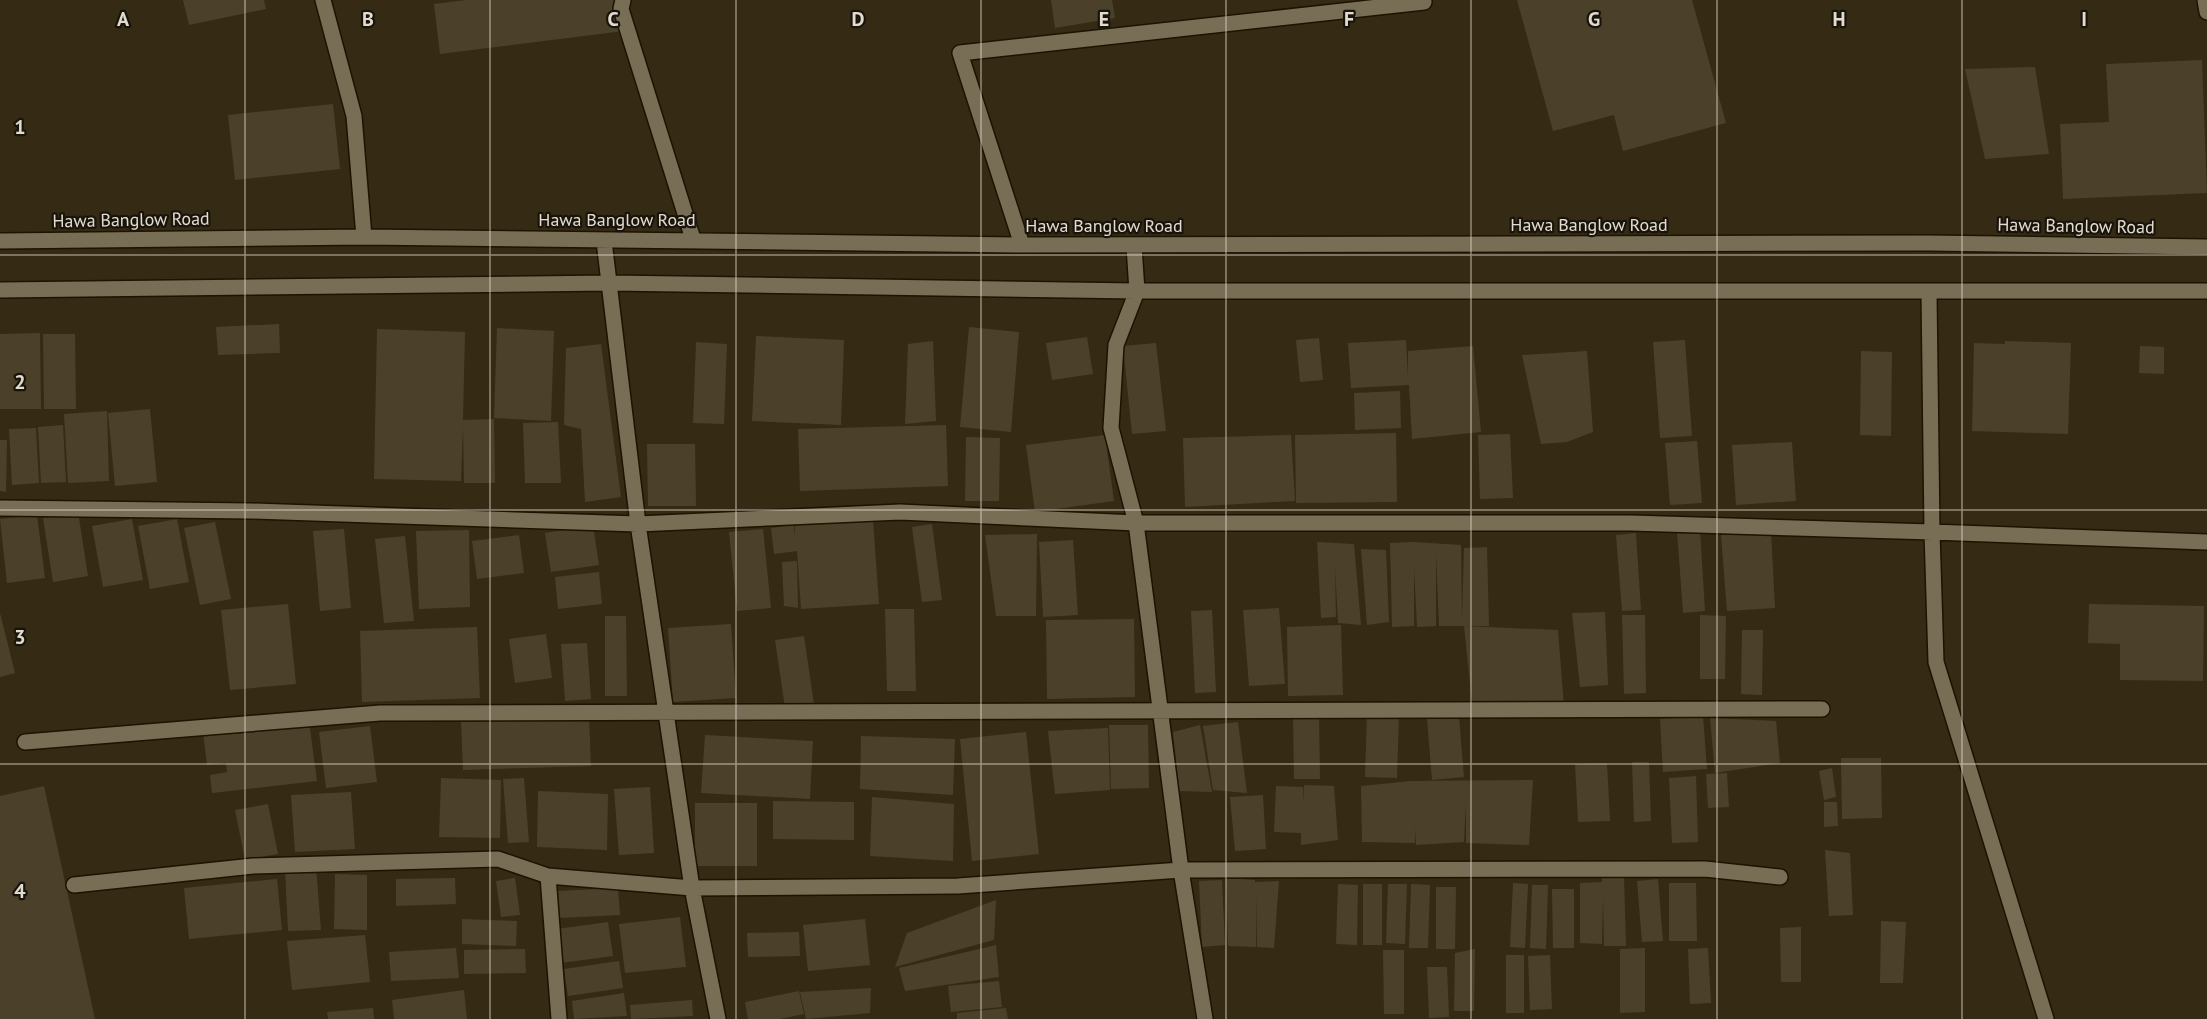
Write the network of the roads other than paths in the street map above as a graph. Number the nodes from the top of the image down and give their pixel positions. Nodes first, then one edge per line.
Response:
1 (323, 0) edge
2 (623, 0) edge
3 (2205, 0) edge
4 (1424, 2) dead end
5 (2207, 12) edge
6 (364, 237) junction
7 (693, 239) junction
8 (0, 241) edge
9 (604, 241) junction
10 (1022, 245) junction
11 (1134, 246) junction
12 (2207, 247) edge
13 (610, 283) junction
14 (0, 290) edge
15 (1137, 291) junction
16 (2207, 291) edge
17 (1929, 292) junction
18 (0, 508) edge
19 (638, 524) junction
20 (1136, 524) junction
21 (1932, 532) junction
22 (2207, 542) edge
23 (1822, 709) dead end
24 (665, 711) junction
25 (1162, 711) junction
26 (25, 742) dead end
27 (1181, 870) junction
28 (548, 876) junction
29 (1780, 877) dead end
30 (74, 885) dead end
31 (692, 888) junction
32 (559, 1019) edge
33 (718, 1019) edge
34 (1205, 1019) edge
35 (2046, 1019) edge

1 - 6 street
2 - 7 street
3 - 5 street
4 - 10 street
6 - 8 street, Hawa Banglow Road
6 - 9 street, Hawa Banglow Road
7 - 9 street, Hawa Banglow Road
7 - 10 street, Hawa Banglow Road
9 - 13 street
10 - 11 street, Hawa Banglow Road
11 - 12 street, Hawa Banglow Road
11 - 15 street
13 - 14 street
13 - 15 street
13 - 19 street
15 - 17 street
15 - 20 street
16 - 17 street
17 - 21 street
18 - 19 street
19 - 20 street
19 - 24 street
20 - 21 street
20 - 25 street
21 - 22 street
21 - 35 street
23 - 25 street
24 - 25 street
24 - 26 street
24 - 31 street
25 - 27 street
27 - 29 street
27 - 31 street
27 - 34 street
28 - 30 street
28 - 31 street
28 - 32 street
31 - 33 street

